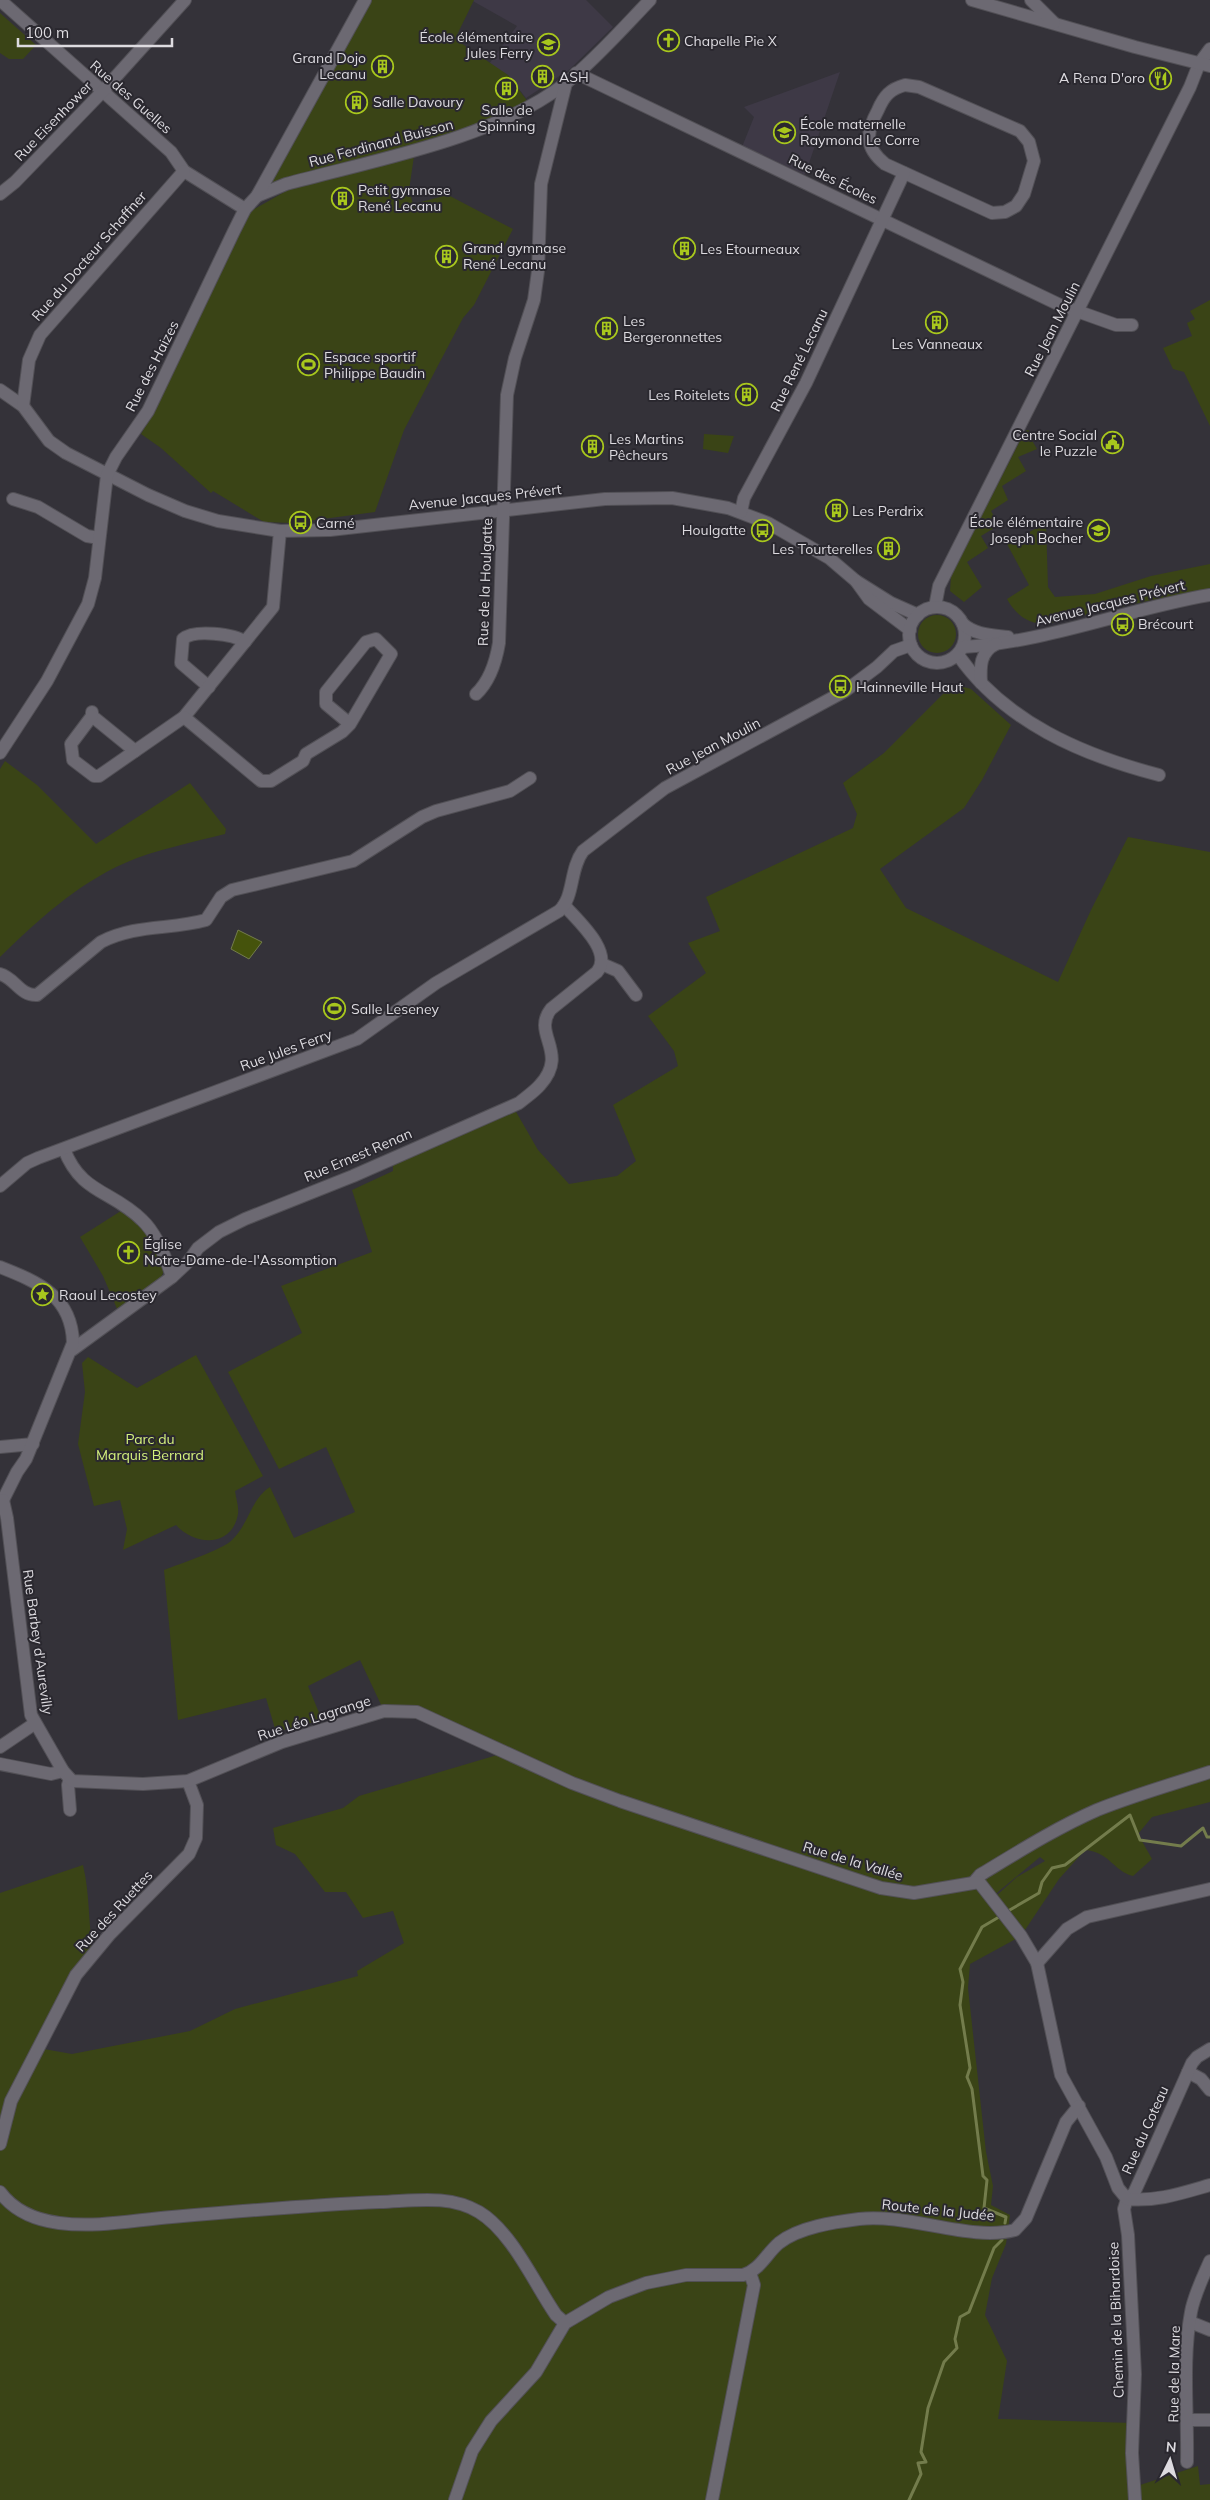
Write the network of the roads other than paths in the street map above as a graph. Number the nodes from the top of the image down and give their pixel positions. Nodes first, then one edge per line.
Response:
1 (0, 0) edge
2 (185, 0) edge
3 (365, 0) edge
4 (650, 0) edge
5 (972, 0) edge
6 (1031, 0) edge
7 (1002, 4) edge
8 (1056, 25) junction
9 (1210, 49) edge
10 (1204, 65) edge
11 (576, 73) junction
12 (566, 83) junction
13 (102, 92) junction
14 (184, 171) junction
15 (904, 173) junction
16 (0, 194) edge
17 (257, 196) junction
18 (245, 210) junction
19 (882, 220) junction
20 (1078, 311) junction
21 (1132, 325) dead end
22 (0, 390) edge
23 (23, 406) junction
24 (107, 475) junction
25 (13, 499) dead end
26 (503, 510) junction
27 (741, 512) junction
28 (280, 532) junction
29 (99, 538) junction
30 (856, 581) junction
31 (1210, 595) edge
32 (935, 607) junction
33 (918, 615) junction
34 (963, 624) junction
35 (910, 630) junction
36 (1016, 639) junction
37 (245, 642) junction
38 (1003, 642) junction
39 (911, 645) junction
40 (960, 651) junction
41 (981, 683) junction
42 (209, 687) junction
43 (476, 694) dead end
44 (184, 717) junction
45 (350, 724) junction
46 (135, 751) junction
47 (0, 753) edge
48 (1159, 775) dead end
49 (530, 778) dead end
50 (564, 905) junction
51 (602, 964) junction
52 (0, 974) edge
53 (636, 995) dead end
54 (64, 1149) junction
55 (0, 1186) edge
56 (0, 1267) edge
57 (172, 1277) junction
58 (72, 1350) junction
59 (33, 1444) junction
60 (0, 1447) edge
61 (1, 1499) edge
62 (34, 1724) junction
63 (0, 1746) edge
64 (505, 1753) joint
65 (0, 1764) edge
66 (1210, 1772) edge
67 (67, 1775) junction
68 (188, 1781) junction
69 (70, 1810) dead end
70 (975, 1881) junction
71 (1210, 1889) edge
72 (1037, 1963) junction
73 (1210, 2049) edge
74 (1188, 2072) junction
75 (1210, 2090) edge
76 (1079, 2106) junction
77 (0, 2144) edge
78 (1210, 2185) edge
79 (0, 2192) edge
80 (1127, 2198) junction
81 (1210, 2262) edge
82 (750, 2273) junction
83 (1190, 2322) junction
84 (565, 2323) junction
85 (1210, 2330) edge
86 (1188, 2420) junction
87 (1210, 2420) edge
88 (1187, 2462) dead end
89 (455, 2500) edge
90 (712, 2500) edge
91 (1135, 2500) edge

1 - 13 street, Rue des Guelles
2 - 13 street, Rue Eisenhower
3 - 17 street, Rue des Haizes
4 - 11 street, Rue Ferdinand Buisson
5 - 7 street
6 - 8 street
7 - 8 street
8 - 10 street
9 - 10 street, Rue Jean Moulin
10 - 20 street, Rue Jean Moulin
11 - 12 street, Rue Ferdinand Buisson
11 - 19 street, Rue des Écoles
12 - 17 street, Rue Ferdinand Buisson
12 - 26 street, Rue de la Houlgatte
13 - 14 street, Rue des Guelles
13 - 16 street, Rue Eisenhower
14 - 18 street, Rue des Guelles
14 - 23 street, Rue du Docteur Schaffner
15 - 15 street
15 - 19 street, Rue René Lecanu
17 - 18 street, Rue des Haizes
18 - 24 street, Rue des Haizes
19 - 20 street, Rue des Écoles
19 - 27 street, Rue René Lecanu
20 - 21 street, Rue des Écoles
20 - 32 street, Rue Jean Moulin
22 - 23 street
23 - 24 street
24 - 28 street, Avenue Jacques Prévert
24 - 29 street, Rue des Haizes
25 - 29 street
26 - 27 street, Avenue Jacques Prévert
26 - 28 street, Avenue Jacques Prévert
26 - 43 street, Rue de la Houlgatte
27 - 30 street, Avenue Jacques Prévert
28 - 37 street
29 - 47 street, Rue des Haizes
30 - 33 street, Avenue Jacques Prévert
30 - 35 street, Avenue Jacques Prévert
31 - 36 street, Avenue Jacques Prévert
32 - 33 street
32 - 34 street
33 - 35 street
34 - 36 street, Avenue Jacques Prévert
34 - 40 street
35 - 39 street
36 - 38 street, Avenue Jacques Prévert
37 - 42 street
37 - 42 street
38 - 40 street, Avenue Jacques Prévert
38 - 41 street
39 - 40 street
39 - 50 street, Rue Jean Moulin
40 - 41 street
41 - 48 street
42 - 44 street
44 - 45 street
44 - 46 street
45 - 45 street
46 - 46 street
49 - 52 street
50 - 51 street
50 - 54 street, Rue Jules Ferry
51 - 53 street
51 - 57 street, Rue Ernest Renan
54 - 55 street, Rue Jules Ferry
54 - 57 street
56 - 58 street
57 - 58 street, Rue Ernest Renan
58 - 59 street
59 - 60 street
59 - 61 street
61 - 62 street, Rue Barbey d'Aurevilly
62 - 63 street
62 - 67 street, Rue Barbey d'Aurevilly
64 - 68 street, Rue Léo Lagrange
64 - 70 street, Rue de la Vallée
65 - 67 street, Rue Léo Lagrange
66 - 70 street
67 - 68 street, Rue Léo Lagrange
67 - 69 street
68 - 77 street, Rue des Ruettes
70 - 72 street
71 - 72 street
72 - 76 street
73 - 74 street, Rue du Coteau
74 - 75 street
74 - 80 street, Rue du Coteau
76 - 80 street
76 - 82 street, Route de la Judée
78 - 80 street
79 - 84 street
80 - 91 street, Chemin de la Bihardoise
81 - 83 street, Rue de la Mare
82 - 84 street
82 - 90 street
83 - 85 street
83 - 86 street, Rue de la Mare
84 - 89 street
86 - 87 street
86 - 88 street, Rue de la Mare

